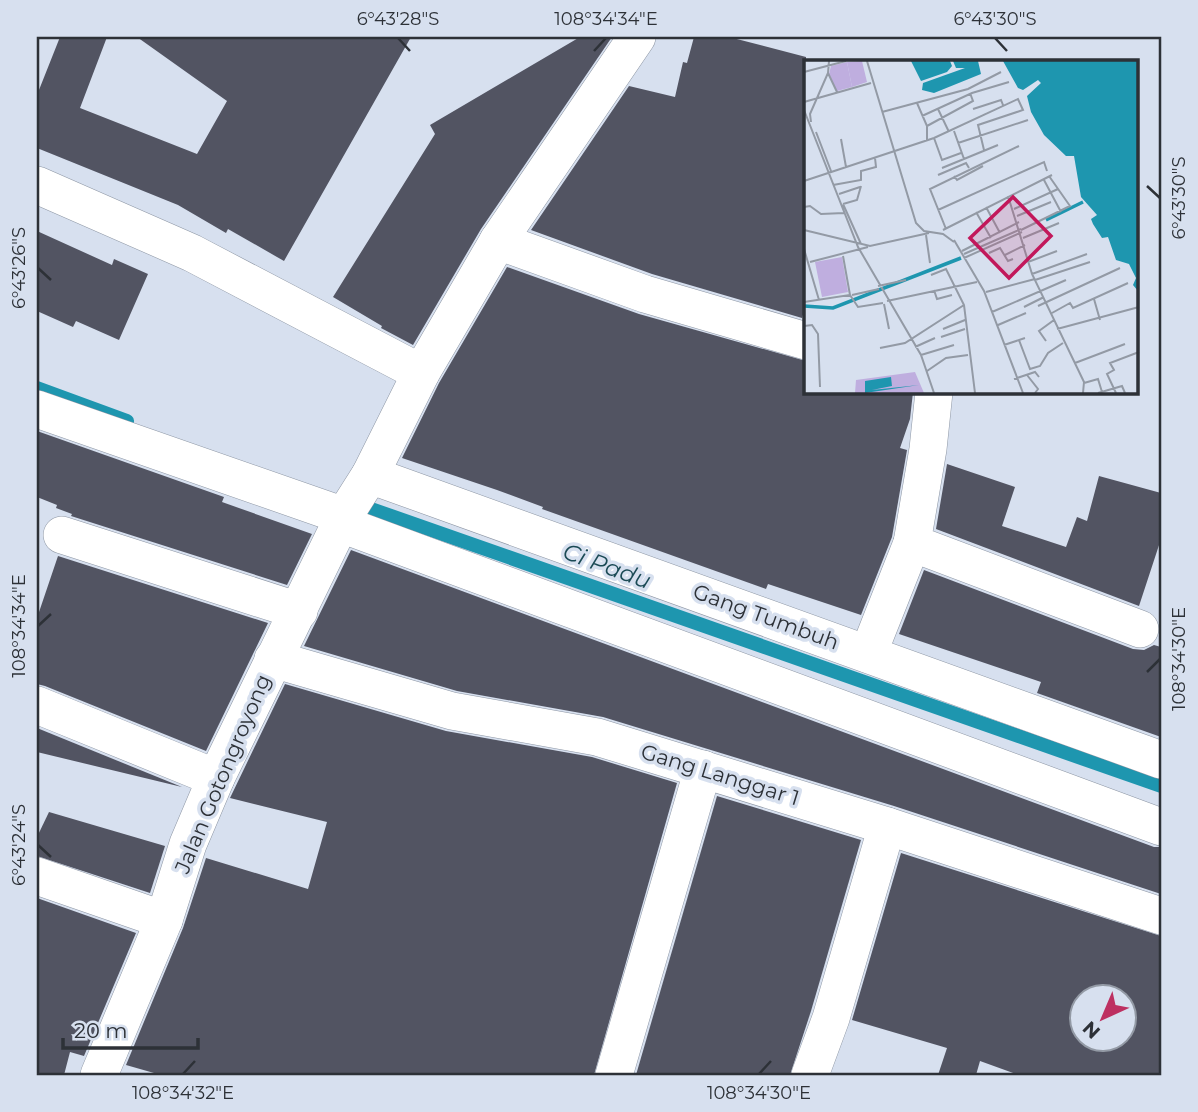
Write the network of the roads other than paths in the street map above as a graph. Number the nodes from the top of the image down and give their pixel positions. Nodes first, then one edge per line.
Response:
1 (637, 37) edge
2 (37, 185) edge
3 (498, 241) junction
4 (804, 340) edge
5 (421, 373) junction
6 (934, 394) edge
7 (37, 409) edge
8 (368, 477) junction
9 (342, 520) junction
10 (62, 535) dead end
11 (912, 543) junction
12 (299, 611) junction
13 (1140, 629) dead end
14 (868, 654) junction
15 (273, 659) junction
16 (37, 705) edge
17 (1161, 760) edge
18 (703, 769) junction
19 (216, 778) junction
20 (887, 826) junction
21 (1161, 827) edge
22 (37, 876) edge
23 (1161, 916) edge
24 (164, 920) junction
25 (111, 1072) edge
26 (614, 1075) edge
27 (810, 1075) edge

1 - 3 street, Jalan Gotongroyong
2 - 5 street
3 - 4 street
3 - 5 street, Jalan Gotongroyong
5 - 8 street, Jalan Gotongroyong
6 - 11 street
7 - 9 street
8 - 9 street, Jalan Gotongroyong
8 - 14 street, Gang Tumbuh
9 - 12 street, Jalan Gotongroyong
9 - 21 street
10 - 12 street
11 - 13 street
11 - 14 street
12 - 15 street, Jalan Gotongroyong
14 - 17 street, Gang Tumbuh
15 - 18 street, Gang Langgar 1
15 - 19 street, Jalan Gotongroyong
16 - 19 street
18 - 20 street, Gang Langgar 1
18 - 26 street
19 - 24 street, Jalan Gotongroyong
20 - 23 street, Gang Langgar 1
20 - 27 street
22 - 24 street
24 - 25 street, Jalan Gotongroyong

